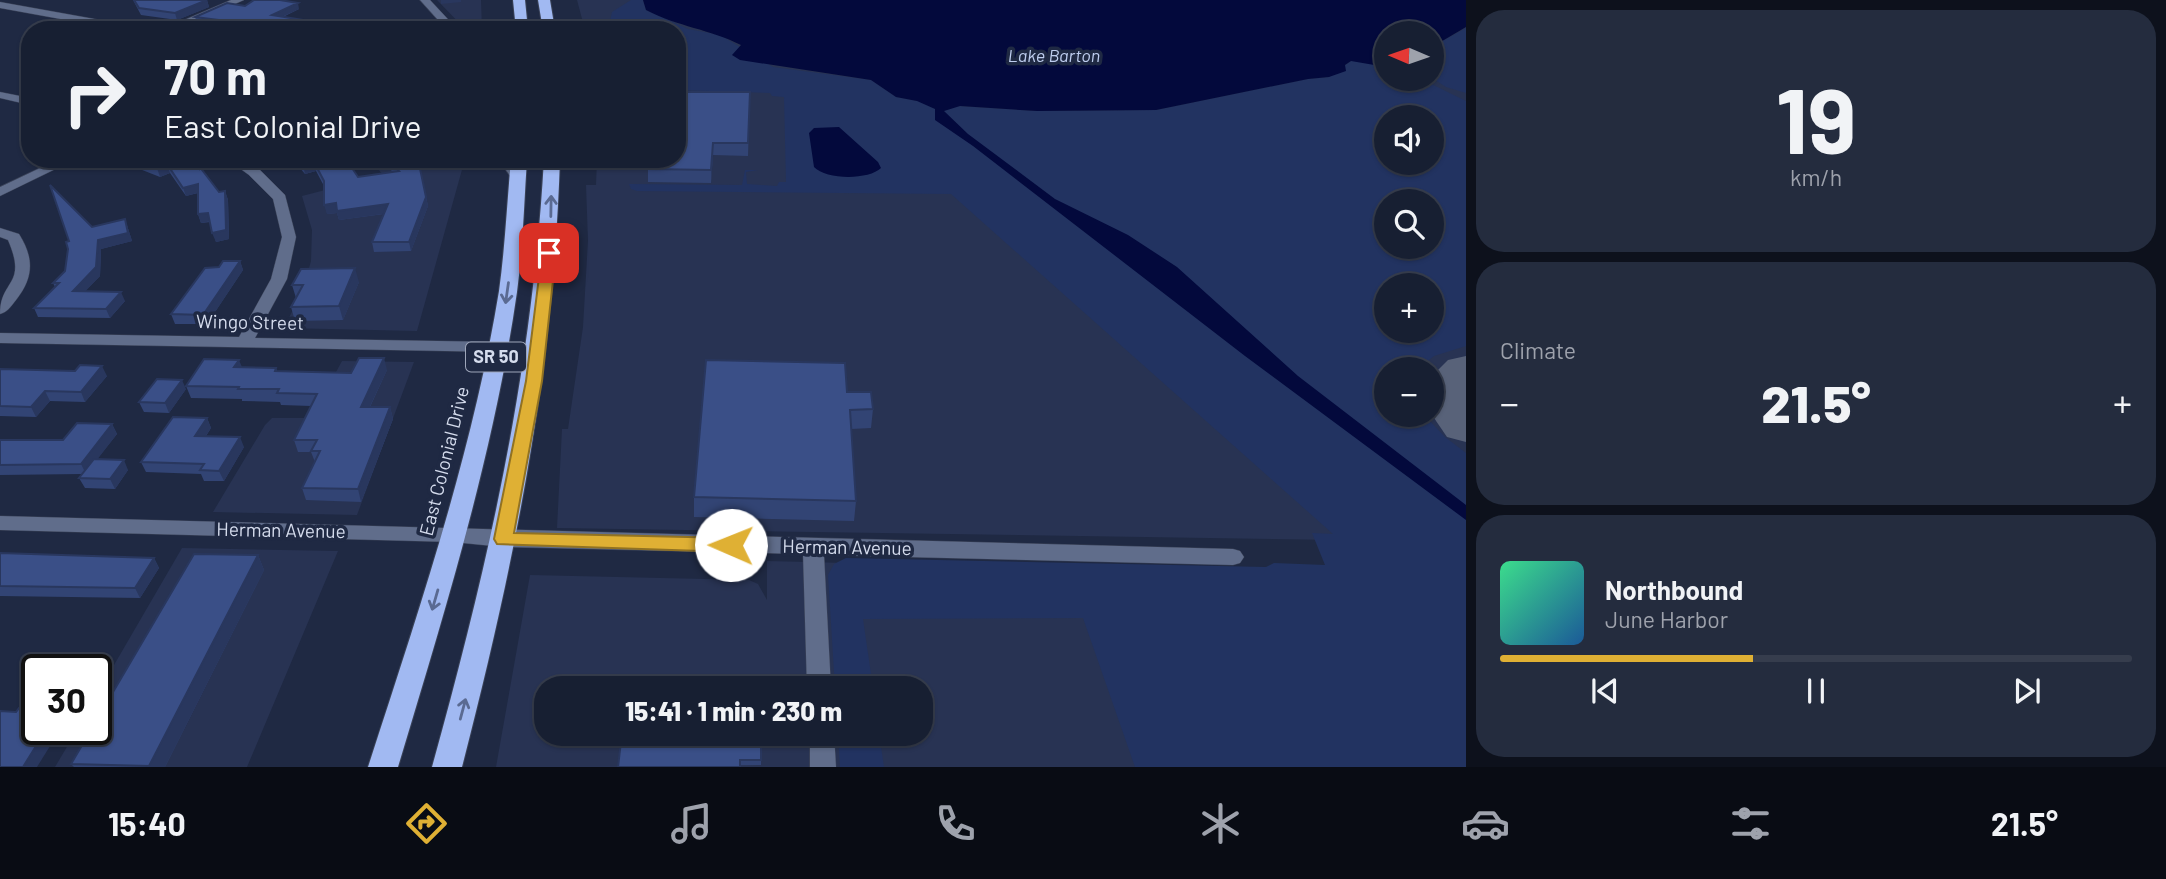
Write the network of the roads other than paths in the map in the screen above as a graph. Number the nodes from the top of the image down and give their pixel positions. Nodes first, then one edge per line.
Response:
1 (239, 0) edge
2 (425, 0) edge
3 (519, 0) edge
4 (544, 0) edge
5 (0, 5) edge
6 (89, 21) edge
7 (188, 21) edge
8 (445, 21) edge
9 (521, 21) edge
10 (548, 21) edge
11 (0, 95) edge
12 (21, 100) edge
13 (52, 168) edge
14 (248, 168) edge
15 (518, 168) edge
16 (552, 168) edge
17 (0, 192) edge
18 (0, 232) edge
19 (0, 309) edge
20 (0, 338) edge
21 (244, 343) junction
22 (499, 347) junction
23 (0, 523) edge
24 (453, 534) junction
25 (503, 539) junction
26 (813, 547) junction
27 (1233, 557) dead end
28 (818, 676) edge
29 (822, 746) edge
30 (383, 767) edge
31 (447, 767) edge
32 (823, 767) edge

1 - 7 street
2 - 8 street
3 - 9 highway
4 - 10 highway
5 - 6 street
11 - 12 street
13 - 17 street
14 - 21 street
15 -> 22 highway, East Colonial Drive / SR 50
25 -> 16 highway, SR 50
18 - 19 street
20 - 21 street, Wingo Street
21 - 22 street, Wingo Street
22 - 24 highway, East Colonial Drive / SR 50
23 - 24 street, Herman Avenue
24 - 25 street, Herman Avenue
24 -> 30 highway, East Colonial Drive / SR 50
25 - 26 street, Herman Avenue
31 -> 25 highway, SR 50
26 - 27 street, Herman Avenue
26 - 28 street
29 - 32 street

